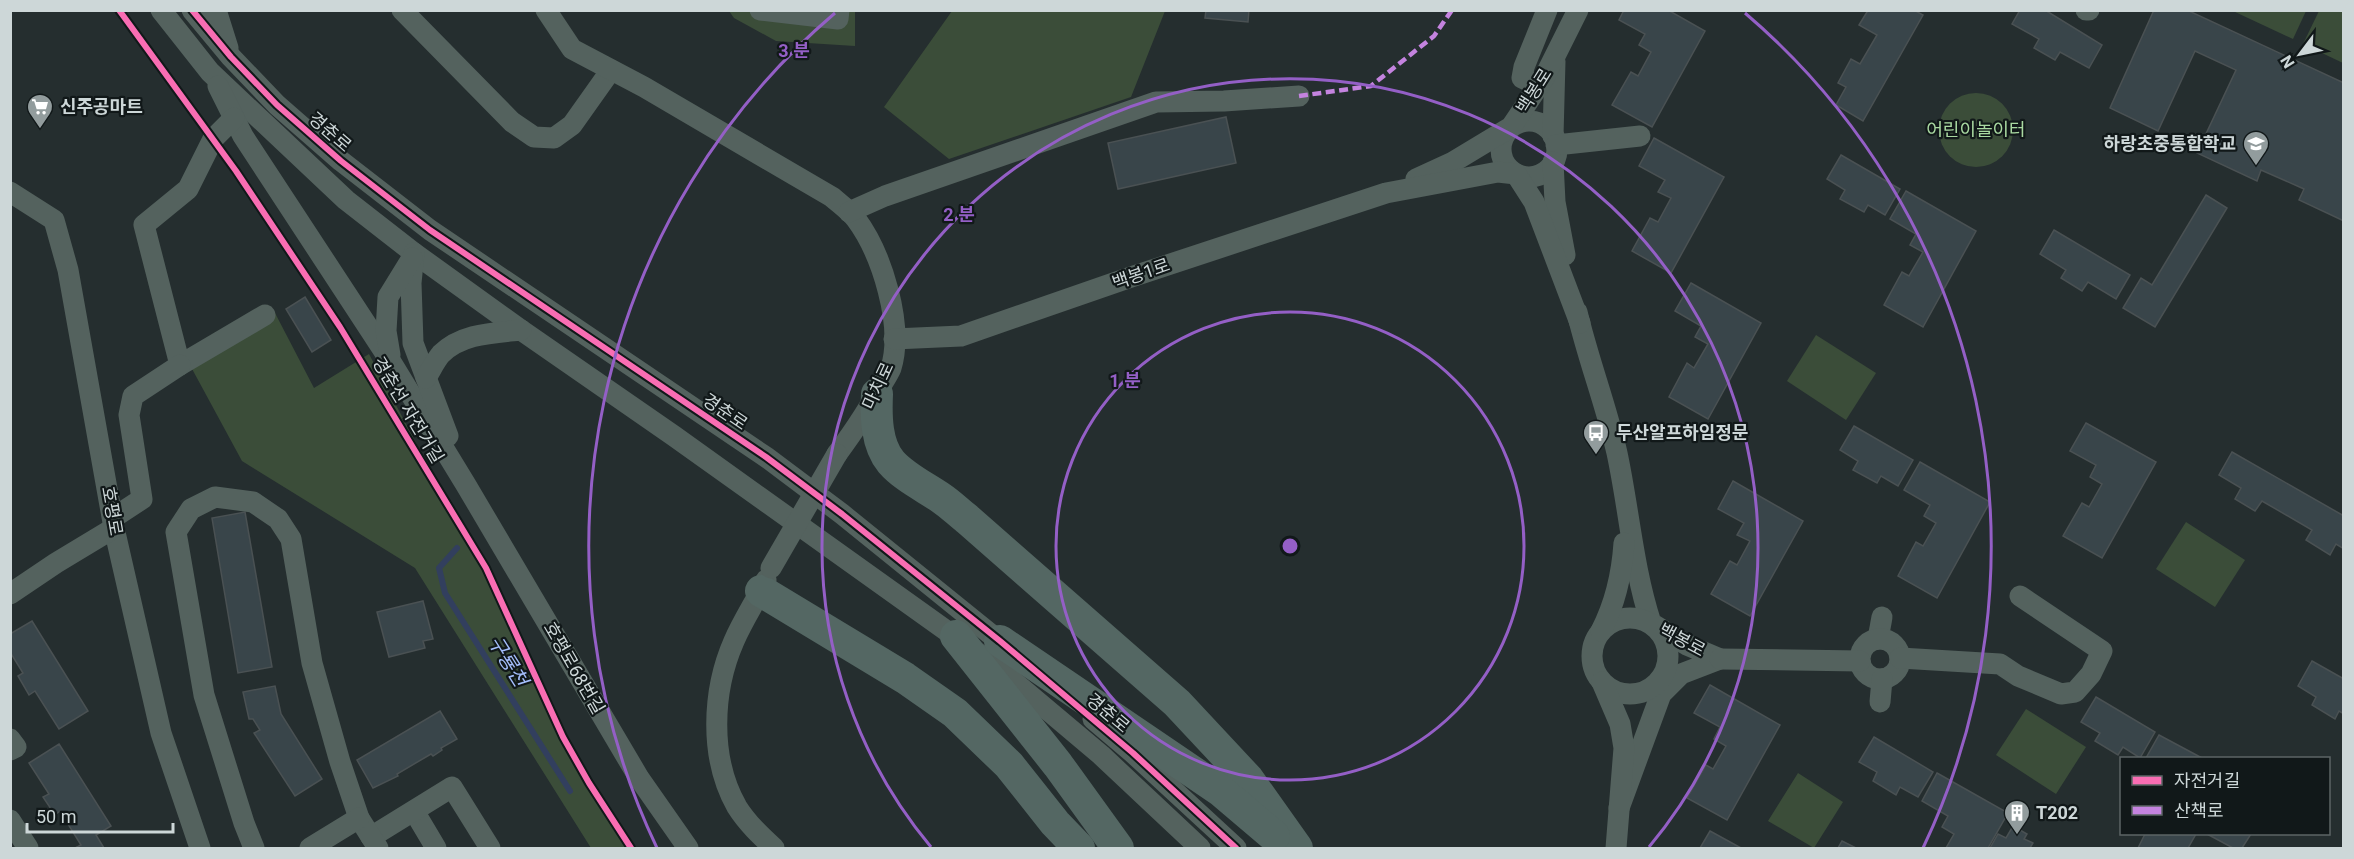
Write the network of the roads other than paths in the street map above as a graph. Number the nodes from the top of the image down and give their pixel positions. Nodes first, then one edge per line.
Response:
1 (161, 10) edge
2 (192, 10) edge
3 (216, 10) edge
4 (402, 10) edge
5 (546, 10) edge
6 (760, 10) edge
7 (839, 10) edge
8 (1547, 10) edge
9 (1578, 10) edge
10 (1555, 54) junction
11 (231, 57) junction
12 (611, 70) junction
13 (210, 72) junction
14 (1537, 85) junction
15 (1299, 96) dead end
16 (234, 118) junction
17 (1512, 127) junction
18 (1640, 136) dead end
19 (1554, 148) junction
20 (1516, 174) junction
21 (10, 192) edge
22 (1386, 193) junction
23 (849, 212) junction
24 (430, 230) junction
25 (414, 254) junction
26 (265, 315) dead end
27 (1580, 323) junction
28 (521, 330) junction
29 (894, 339) junction
30 (391, 362) junction
31 (180, 365) junction
32 (426, 378) junction
33 (877, 394) junction
34 (466, 484) junction
35 (1627, 498) junction
36 (114, 523) junction
37 (766, 580) junction
38 (10, 594) edge
39 (2020, 596) dead end
40 (1882, 617) dead end
41 (1651, 623) junction
42 (1601, 631) junction
43 (956, 636) junction
44 (1878, 639) junction
45 (1000, 641) junction
46 (1900, 658) junction
47 (1720, 659) junction
48 (1860, 661) junction
49 (1882, 679) junction
50 (1602, 682) junction
51 (1652, 688) junction
52 (1880, 702) dead end
53 (10, 739) edge
54 (10, 750) edge
55 (1619, 808) junction
56 (414, 811) junction
57 (359, 818) junction
58 (10, 820) edge
59 (374, 843) edge
60 (28, 849) edge
61 (200, 849) edge
62 (254, 849) edge
63 (310, 849) edge
64 (436, 849) edge
65 (490, 849) edge
66 (688, 849) edge
67 (774, 849) edge
68 (1079, 849) edge
69 (1118, 849) edge
70 (1200, 849) edge
71 (1236, 849) edge
72 (1288, 849) edge
73 (1297, 849) edge
74 (1616, 849) edge

1 - 13 street, 경춘로
2 - 11 street, 경춘로
3 - 11 street
4 - 12 street
5 - 12 street, 마치로
6 - 7 street
8 - 14 street
9 - 10 street, 백봉로
10 - 14 street, 백봉로
10 - 19 street, 백봉로
11 - 24 street, 경춘로
12 - 23 street, 마치로
13 - 16 street
13 - 25 street, 경춘로
14 - 17 street, 백봉로
15 - 23 street
16 - 30 street
16 - 31 street
17 - 19 street
17 - 20 street
17 - 22 street, 백봉1로
18 - 19 street
19 - 20 street
19 - 27 street, 백봉로
20 - 22 street, 백봉1로
20 - 27 street, 백봉로
21 - 36 street, 호평로
22 - 29 street, 백봉1로
23 - 29 street, 마치로
24 - 25 street
24 - 45 street, 경춘로
25 - 28 street, 경춘로
25 - 30 street
25 - 32 street
26 - 31 street
27 - 35 street, 백봉로
28 - 32 street
28 - 43 street, 경춘로
29 - 33 street, 마치로
30 - 34 street
31 - 36 street
32 - 34 street
33 - 37 street, 마치로, bridge
33 - 73 highway
34 - 66 street, 호평로68번길
35 - 41 street, 백봉로
35 - 42 street, 백봉로
36 - 38 street
36 - 61 street, 호평로
37 - 67 street, 마치로
37 - 68 highway
39 - 46 street
40 - 44 street
41 - 42 street
41 - 47 street, 백봉로
41 - 51 street
42 - 50 street
43 - 69 highway
43 - 70 street, 경춘로
44 - 46 street
44 - 48 street
45 - 71 street, 경춘로
45 - 72 highway
46 - 49 street
47 - 48 street
47 - 55 street, 백봉로
48 - 49 street
49 - 52 street
50 - 51 street
50 - 55 street, 백봉로
51 - 55 street, 백봉로
53 - 54 street
55 - 74 street, 백봉로
56 - 59 street
56 - 64 street
56 - 65 street
57 - 59 street
57 - 62 street
57 - 63 street
58 - 60 street

